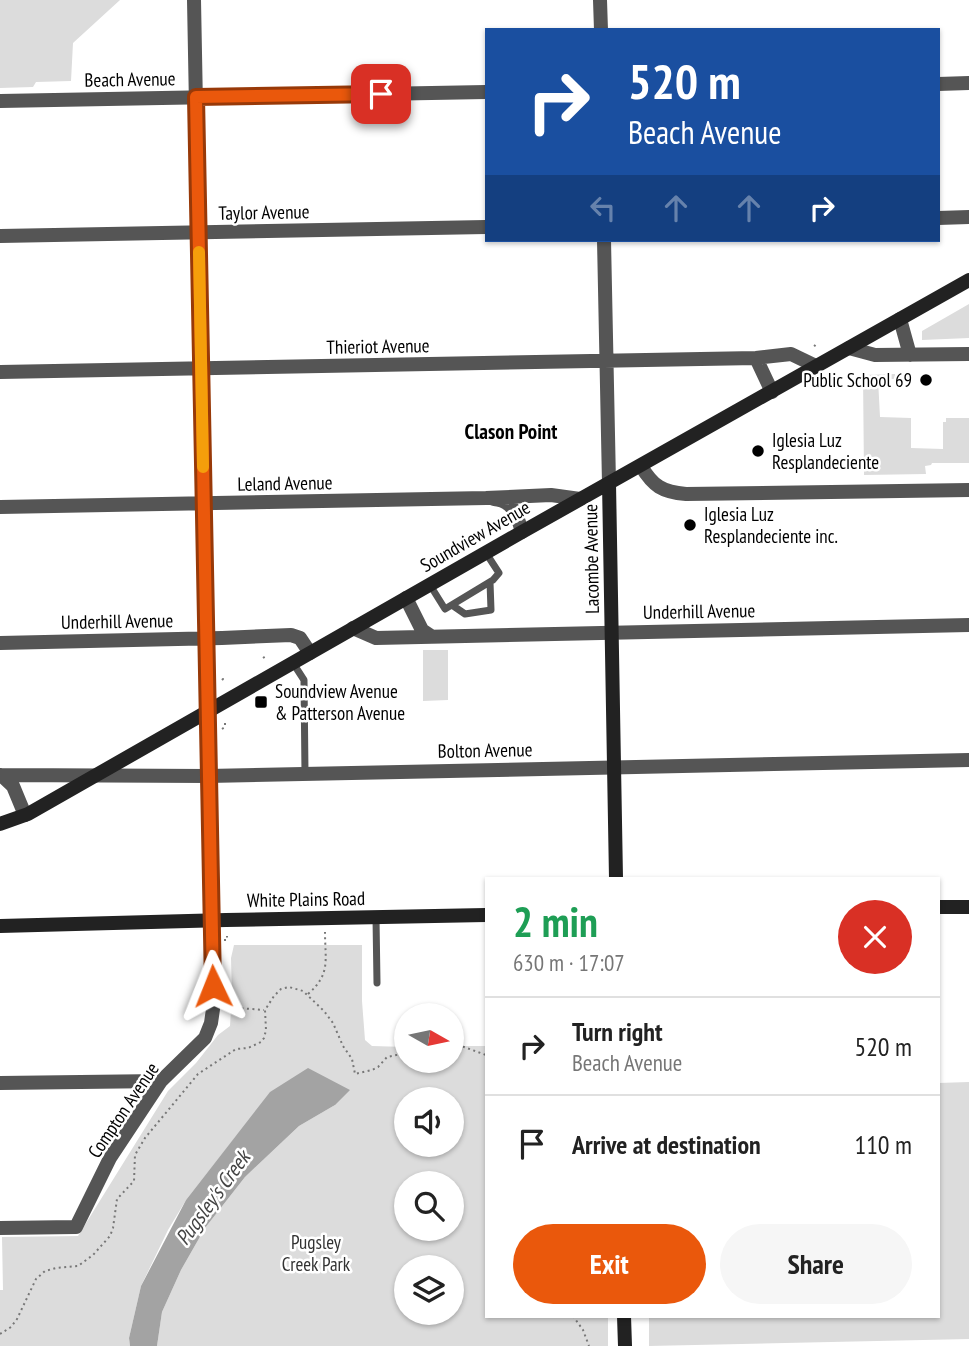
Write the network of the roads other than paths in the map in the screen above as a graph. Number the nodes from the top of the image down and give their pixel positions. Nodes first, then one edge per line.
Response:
1 (194, 0) edge
2 (600, 0) edge
3 (601, 28) edge
4 (969, 83) edge
5 (940, 84) edge
6 (485, 92) edge
7 (196, 97) junction
8 (0, 101) edge
9 (969, 217) edge
10 (940, 218) edge
11 (485, 228) edge
12 (198, 233) junction
13 (0, 236) edge
14 (604, 242) edge
15 (969, 280) edge
16 (900, 319) junction
17 (849, 348) junction
18 (969, 354) edge
19 (911, 355) junction
20 (756, 358) junction
21 (607, 361) junction
22 (816, 366) junction
23 (201, 368) junction
24 (0, 372) edge
25 (772, 392) junction
26 (641, 466) junction
27 (609, 483) junction
28 (969, 489) edge
29 (486, 498) junction
30 (580, 499) junction
31 (203, 504) junction
32 (0, 507) edge
33 (522, 532) junction
34 (486, 552) junction
35 (489, 582) junction
36 (429, 585) junction
37 (406, 598) junction
38 (452, 605) junction
39 (969, 625) edge
40 (353, 628) junction
41 (612, 632) junction
42 (430, 636) junction
43 (206, 639) junction
44 (0, 643) edge
45 (310, 653) junction
46 (293, 663) junction
47 (207, 711) junction
48 (969, 760) edge
49 (614, 767) junction
50 (305, 774) junction
51 (1, 775) edge
52 (93, 775) junction
53 (208, 776) junction
54 (25, 815) junction
55 (0, 824) edge
56 (615, 877) edge
57 (969, 906) edge
58 (940, 907) edge
59 (485, 915) edge
60 (376, 917) junction
61 (211, 920) junction
62 (0, 926) edge
63 (377, 983) dead end
64 (161, 1081) junction
65 (0, 1083) edge
66 (0, 1228) edge
67 (624, 1318) edge
68 (625, 1346) edge

1 - 7 street
2 - 3 street
4 - 5 street
6 - 7 street, Beach Avenue
7 - 8 street, Beach Avenue
7 - 12 street
9 - 10 street
11 - 12 street, Taylor Avenue
12 - 13 street, Taylor Avenue
12 - 23 street
14 - 21 street, Lacombe Avenue
15 - 16 main road, Soundview Avenue
16 - 17 main road, Soundview Avenue
16 - 19 street
17 - 19 street
17 - 22 main road, Soundview Avenue
18 - 19 street
20 - 21 street, Thieriot Avenue
20 - 22 street, Thieriot Avenue
20 - 25 street
21 - 23 street, Thieriot Avenue
21 - 27 street, Lacombe Avenue
22 - 25 main road, Soundview Avenue
23 - 24 street, Thieriot Avenue
23 - 31 street
25 - 26 main road, Soundview Avenue
26 - 27 main road, Soundview Avenue
26 - 28 street
27 - 30 main road, Soundview Avenue
27 - 41 main road, Lacombe Avenue
29 - 30 street, Leland Avenue
29 - 31 street, Leland Avenue
29 - 33 street, Leland Avenue
30 - 33 main road, Soundview Avenue
31 - 32 street, Leland Avenue
31 - 43 street
33 - 34 main road, Soundview Avenue
34 - 35 lane
34 - 36 main road, Soundview Avenue
35 - 38 lane
35 - 38 lane
36 - 37 main road, Soundview Avenue
36 - 38 lane
37 - 40 main road, Soundview Avenue
37 - 42 street
39 - 41 street, Underhill Avenue
40 - 42 street, Underhill Avenue
40 - 45 main road, Soundview Avenue
41 - 42 street, Underhill Avenue
41 - 49 main road, Lacombe Avenue
43 - 44 street, Underhill Avenue
43 - 45 street, Underhill Avenue
43 - 47 street
45 - 46 main road, Soundview Avenue
46 - 47 main road, Soundview Avenue
46 - 50 lane
47 - 52 main road, Soundview Avenue
47 - 53 street
48 - 49 street, Bolton Avenue
49 - 50 street, Bolton Avenue
49 - 56 main road, Lacombe Avenue
50 - 53 street, Bolton Avenue
51 - 52 street, Bolton Avenue
51 - 54 street, Bolton Avenue
52 - 53 street, Bolton Avenue
52 - 54 main road, Soundview Avenue
53 - 61 street
54 - 55 main road, Soundview Avenue
57 - 58 main road
59 - 60 main road, White Plains Road
60 - 61 main road, White Plains Road
60 - 63 lane
61 - 62 main road, White Plains Road
61 - 64 street, Compton Avenue
64 - 65 street
64 - 66 street, Compton Avenue
67 - 68 main road

